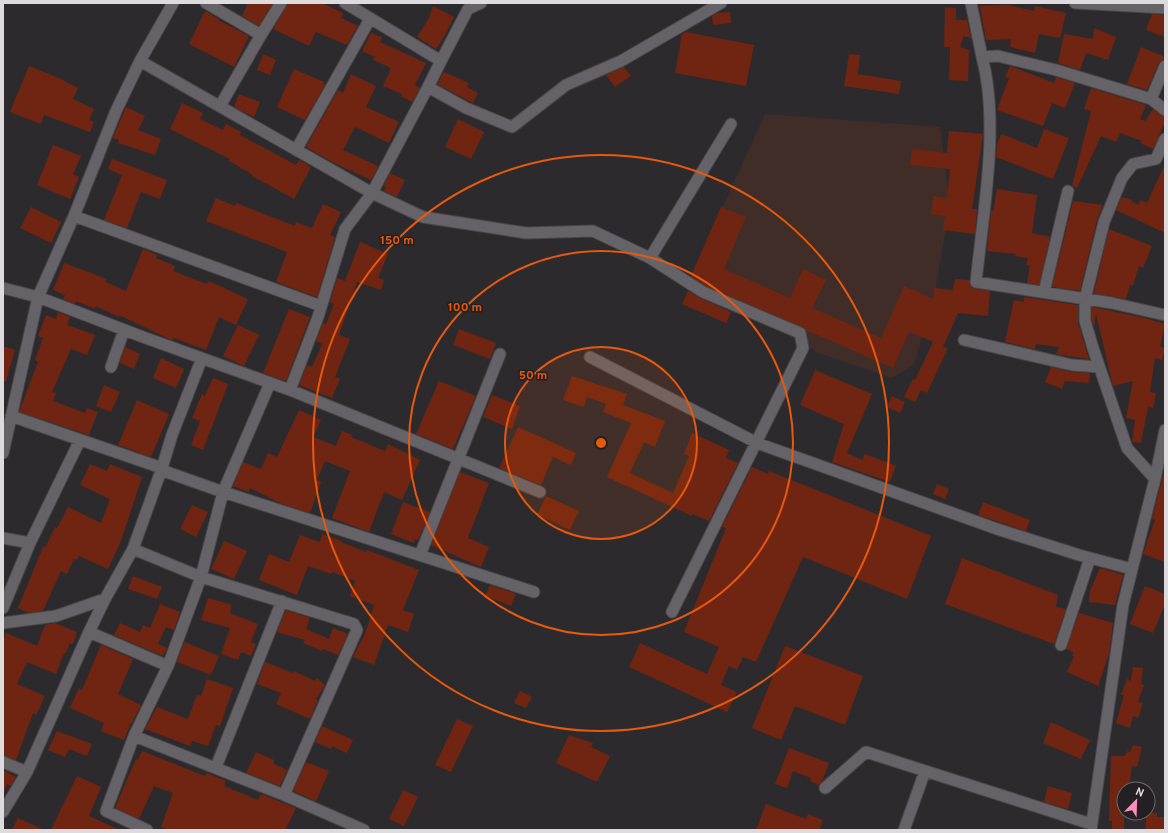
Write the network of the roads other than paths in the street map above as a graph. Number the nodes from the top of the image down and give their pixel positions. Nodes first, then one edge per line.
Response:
1 (173, 3) edge
2 (206, 3) edge
3 (280, 3) edge
4 (345, 3) edge
5 (481, 3) edge
6 (721, 3) edge
7 (971, 3) edge
8 (1075, 3) edge
9 (1165, 8) edge
10 (370, 18) junction
11 (261, 35) junction
12 (982, 57) junction
13 (140, 61) junction
14 (441, 61) junction
15 (1165, 66) edge
16 (428, 87) junction
17 (1151, 99) junction
18 (220, 106) junction
19 (1165, 110) edge
20 (731, 124) dead end
21 (1165, 139) edge
22 (296, 150) junction
23 (1068, 191) dead end
24 (372, 193) junction
25 (74, 216) junction
26 (650, 258) junction
27 (3, 288) edge
28 (1044, 292) junction
29 (38, 296) junction
30 (1085, 299) junction
31 (321, 306) junction
32 (1165, 315) edge
33 (124, 330) junction
34 (964, 340) dead end
35 (500, 354) dead end
36 (590, 357) dead end
37 (202, 358) junction
38 (111, 367) dead end
39 (1099, 367) junction
40 (270, 383) junction
41 (290, 390) junction
42 (11, 416) junction
43 (1165, 430) edge
44 (80, 440) junction
45 (757, 443) junction
46 (3, 453) edge
47 (459, 459) junction
48 (162, 469) junction
49 (1155, 479) junction
50 (223, 492) junction
51 (540, 492) dead end
52 (3, 538) edge
53 (30, 543) junction
54 (133, 549) junction
55 (420, 555) junction
56 (1090, 558) junction
57 (1132, 569) junction
58 (201, 577) junction
59 (534, 592) dead end
60 (105, 599) junction
61 (282, 601) junction
62 (3, 608) edge
63 (672, 612) dead end
64 (3, 623) edge
65 (89, 632) junction
66 (1061, 644) dead end
67 (168, 666) junction
68 (134, 736) junction
69 (3, 762) edge
70 (216, 768) junction
71 (27, 772) junction
72 (925, 772) junction
73 (825, 788) dead end
74 (284, 795) junction
75 (3, 812) edge
76 (348, 827) edge
77 (1091, 827) edge
78 (148, 830) edge
79 (364, 830) edge
80 (904, 830) edge

1 - 13 street
2 - 11 street
3 - 11 street
4 - 10 street
5 - 14 street
6 - 16 street
7 - 12 street
8 - 9 street
10 - 14 street
10 - 22 street
11 - 18 street
12 - 17 street
12 - 28 street
13 - 18 street
13 - 25 street
14 - 16 street
15 - 17 street
16 - 24 street
17 - 19 street
18 - 22 street
20 - 26 street
21 - 30 street
22 - 24 street
23 - 28 street
24 - 26 street
24 - 31 street
25 - 29 street
25 - 31 street
26 - 45 street
27 - 29 street
28 - 30 street
29 - 33 street
29 - 42 street
30 - 32 street
30 - 39 street
31 - 41 street
33 - 37 street
33 - 38 street
34 - 39 street
35 - 47 street
36 - 45 street
37 - 40 street
37 - 48 street
39 - 49 street
40 - 41 street
40 - 50 street
41 - 47 street
42 - 44 street
42 - 46 street
43 - 49 street
44 - 48 street
44 - 53 street
45 - 56 street
45 - 63 street
47 - 51 street
47 - 55 street
48 - 50 street
48 - 54 street
49 - 57 street
50 - 55 street
50 - 58 street
52 - 53 street
53 - 62 street
54 - 58 street
54 - 60 street
55 - 59 street
56 - 57 street
56 - 66 street
57 - 77 street
58 - 61 street
58 - 67 street
60 - 64 street
60 - 65 street
61 - 70 street
61 - 74 street
65 - 67 street
65 - 71 street
67 - 68 street
68 - 70 street
68 - 78 street
69 - 71 street
70 - 74 street
71 - 75 street
72 - 73 street
72 - 77 street
72 - 80 street
74 - 76 street
76 - 79 street

